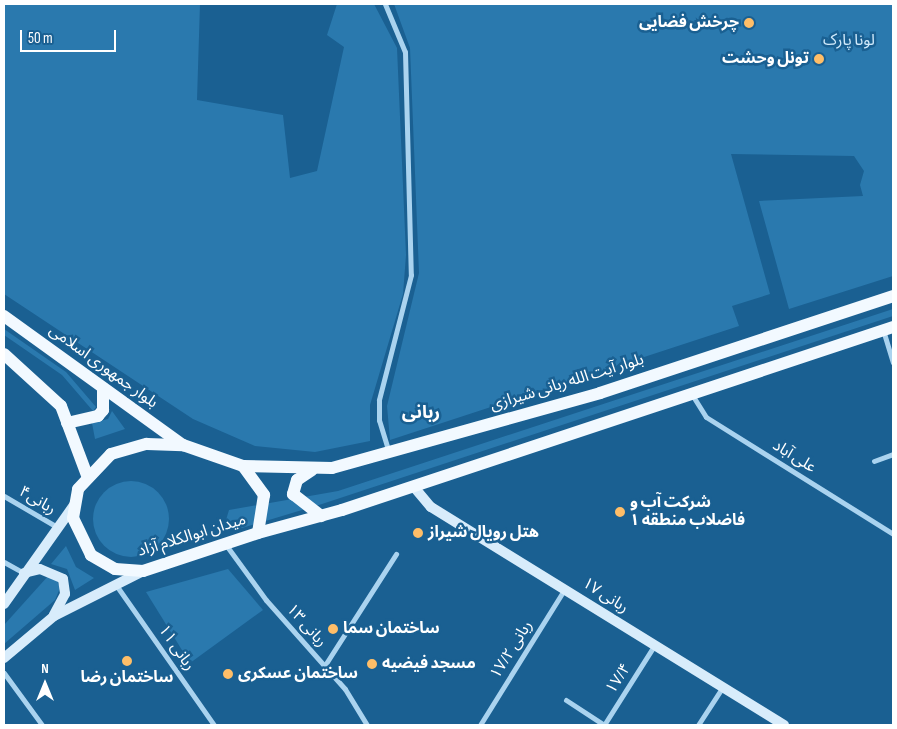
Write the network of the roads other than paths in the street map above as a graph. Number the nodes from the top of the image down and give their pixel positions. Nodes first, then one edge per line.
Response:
1 (385, 4) edge
2 (893, 296) edge
3 (4, 316) edge
4 (888, 328) edge
5 (4, 354) edge
6 (893, 363) edge
7 (103, 388) junction
8 (690, 392) junction
9 (67, 423) junction
10 (183, 445) junction
11 (390, 452) junction
12 (893, 454) edge
13 (874, 460) dead end
14 (243, 466) junction
15 (312, 470) junction
16 (87, 475) junction
17 (414, 487) junction
18 (4, 496) edge
19 (74, 505) junction
20 (321, 516) junction
21 (57, 528) junction
22 (258, 533) junction
23 (893, 534) edge
24 (225, 544) junction
25 (396, 554) dead end
26 (4, 562) edge
27 (143, 571) junction
28 (24, 574) junction
29 (116, 585) junction
30 (565, 588) junction
31 (4, 604) edge
32 (54, 616) junction
33 (654, 646) junction
34 (4, 658) edge
35 (325, 665) junction
36 (4, 673) edge
37 (722, 688) junction
38 (566, 700) dead end
39 (42, 725) edge
40 (214, 725) edge
41 (367, 725) edge
42 (480, 725) edge
43 (604, 725) edge
44 (698, 725) edge
45 (784, 725) edge

1 - 11 street
2 - 11 main road, بلوار آیت الله ربانی شیرازی
3 - 7 main road, بلوار جمهوری اسلامی
4 - 6 street
4 - 8 main road
5 - 9 main road
7 - 9 main road
7 - 10 main road, بلوار جمهوری اسلامی
8 - 17 main road
8 - 23 street, علی آباد
9 - 16 main road
10 - 14 main road
10 - 16 main road
11 - 15 main road, بلوار آیت الله ربانی شیرازی
12 - 13 street
14 - 15 main road, بلوار آیت الله ربانی شیرازی
14 - 22 main road, میدان ابوالکلام آزاد
15 - 20 main road
16 - 19 main road, میدان ابوالکلام آزاد
17 - 20 main road
17 - 30 street, ربانی ۱۷
18 - 21 street, ربانی۴
19 - 21 street
19 - 27 main road, میدان ابوالکلام آزاد
20 - 22 main road
21 - 28 street
22 - 24 main road, میدان ابوالکلام آزاد
24 - 27 main road, میدان ابوالکلام آزاد
24 - 35 street, ربانی ۱۳
25 - 35 street
26 - 28 street
27 - 29 street
28 - 31 street
28 - 32 street
29 - 32 street
29 - 40 street, ربانی ۱۱
30 - 33 street, ربانی ۱۷
30 - 42 street, ربانی ۱۷/۲
32 - 34 street
33 - 37 street, ربانی ۱۷
33 - 43 street, ۱۷/۴
35 - 41 street, ربانی ۱۳
36 - 39 street
37 - 44 street
37 - 45 street, ربانی ۱۷
38 - 43 street

